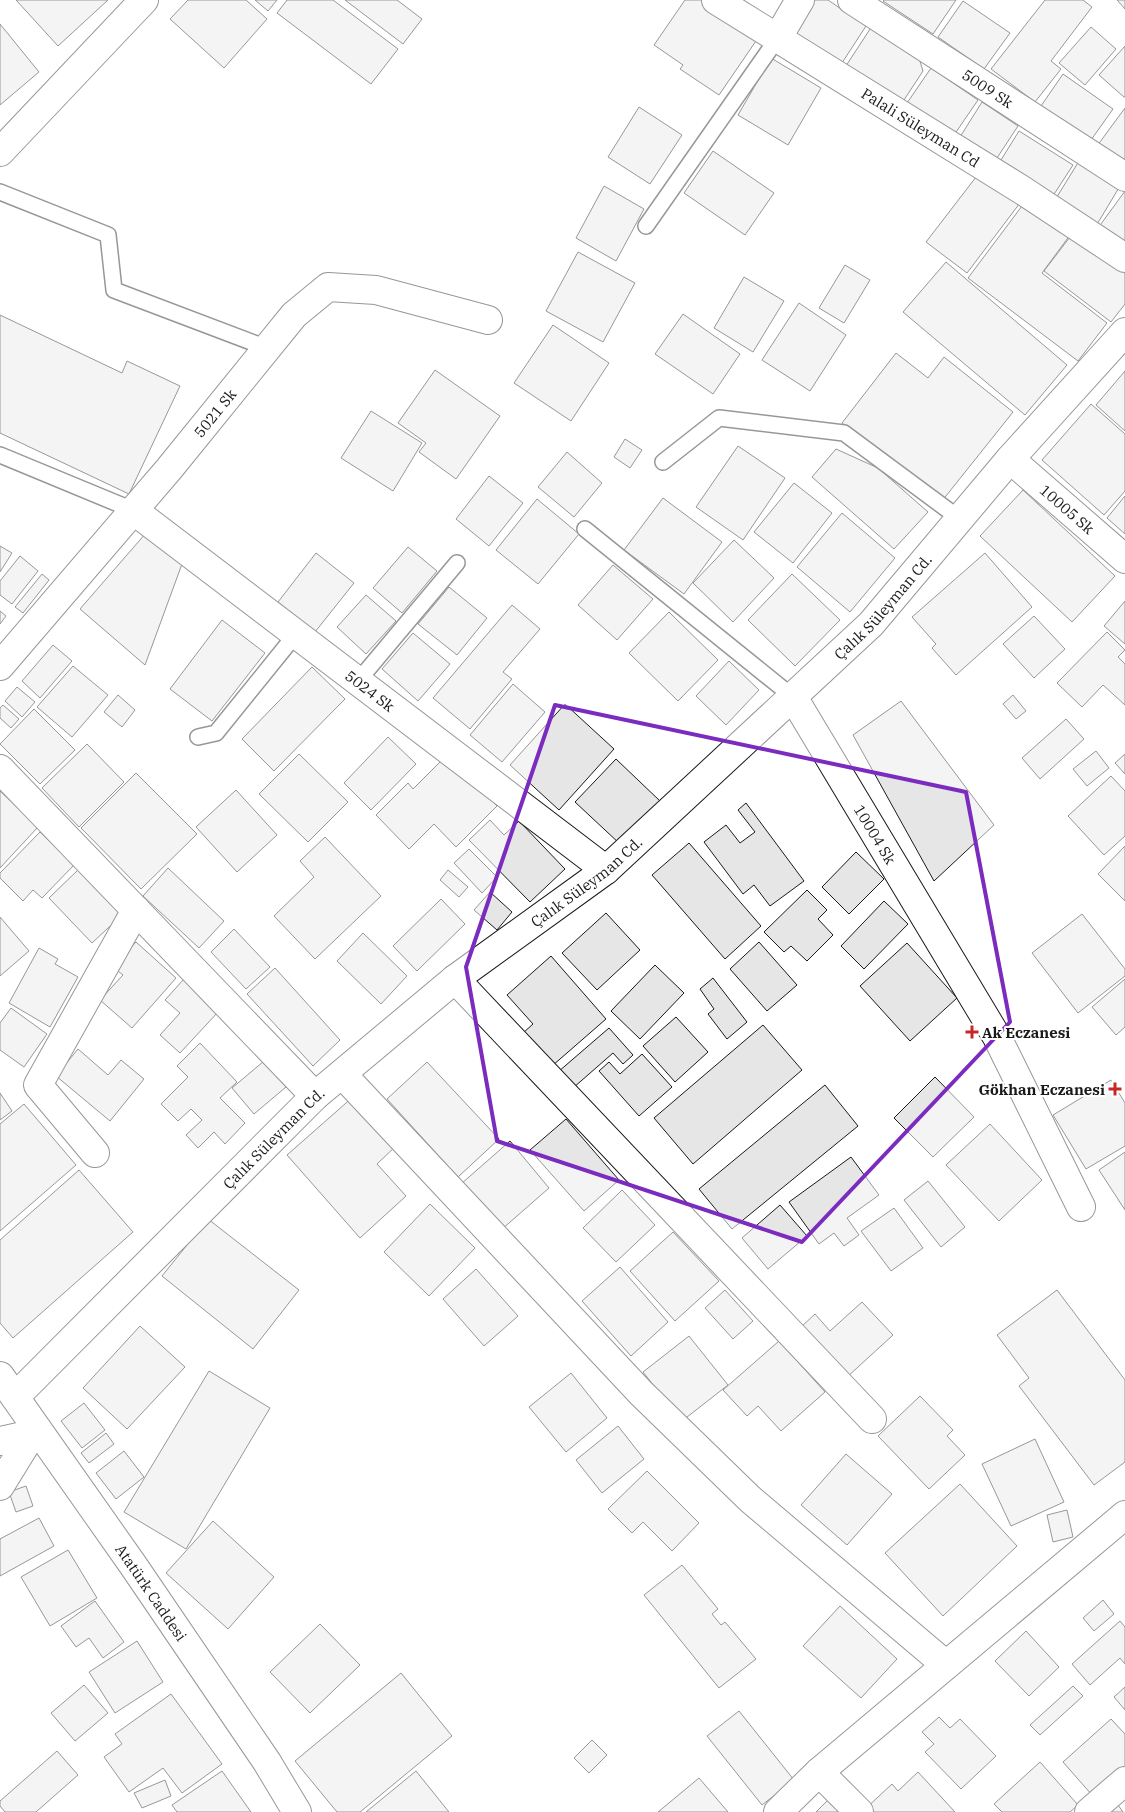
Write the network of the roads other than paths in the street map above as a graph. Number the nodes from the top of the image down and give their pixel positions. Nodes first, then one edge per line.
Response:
1 (716, 0) edge
2 (800, 0) edge
3 (852, 0) edge
4 (135, 3) edge
5 (777, 39) junction
6 (0, 152) edge
7 (1125, 177) edge
8 (0, 192) edge
9 (646, 226) dead end
10 (1125, 258) edge
11 (488, 320) dead end
12 (1125, 332) edge
13 (267, 348) junction
14 (0, 455) edge
15 (1010, 459) junction
16 (663, 462) dead end
17 (133, 510) junction
18 (960, 519) junction
19 (585, 530) dead end
20 (1125, 559) edge
21 (457, 563) dead end
22 (296, 634) junction
23 (0, 666) edge
24 (358, 681) junction
25 (793, 697) junction
26 (198, 737) dead end
27 (0, 769) edge
28 (606, 870) junction
29 (136, 910) junction
30 (455, 979) junction
31 (342, 1074) junction
32 (315, 1096) junction
33 (95, 1153) dead end
34 (1081, 1207) dead end
35 (7, 1386) edge
36 (872, 1419) dead end
37 (34, 1431) junction
38 (0, 1441) edge
39 (0, 1486) edge
40 (1125, 1514) edge
41 (946, 1665) junction
42 (819, 1772) junction
43 (1125, 1781) edge
44 (297, 1812) edge
45 (778, 1812) edge
46 (859, 1812) edge
47 (1089, 1812) edge

1 - 5 street, Palali Süleyman Cd
2 - 5 street
3 - 7 street, 5009 Sk
4 - 6 street
5 - 9 lane
5 - 10 street, Palali Süleyman Cd
8 - 13 lane
11 - 13 street, 5021 Sk
12 - 15 street, Çalık Süleyman Cd.
13 - 17 street, 5021 Sk
14 - 17 lane
15 - 18 street, Çalık Süleyman Cd.
15 - 20 street, 10005 Sk
16 - 18 lane
17 - 22 street, 5024 Sk
17 - 23 street, 5021 Sk
18 - 25 street, Çalık Süleyman Cd.
19 - 25 lane, 10004 Sk
21 - 24 lane
22 - 24 street, 5024 Sk
22 - 26 lane
24 - 28 street, 5024 Sk
25 - 28 street, Çalık Süleyman Cd.
25 - 34 street, 10004 Sk
27 - 29 street
28 - 30 street, Çalık Süleyman Cd.
29 - 32 street
29 - 33 street
30 - 31 street, Çalık Süleyman Cd.
30 - 36 street
31 - 32 street, Çalık Süleyman Cd.
31 - 41 street
32 - 35 street, Çalık Süleyman Cd.
35 - 37 street, Atatürk Caddesi
37 - 38 street
37 - 39 street
37 - 44 street, Atatürk Caddesi
40 - 41 street
41 - 42 street
42 - 45 street
42 - 46 street
43 - 47 street

